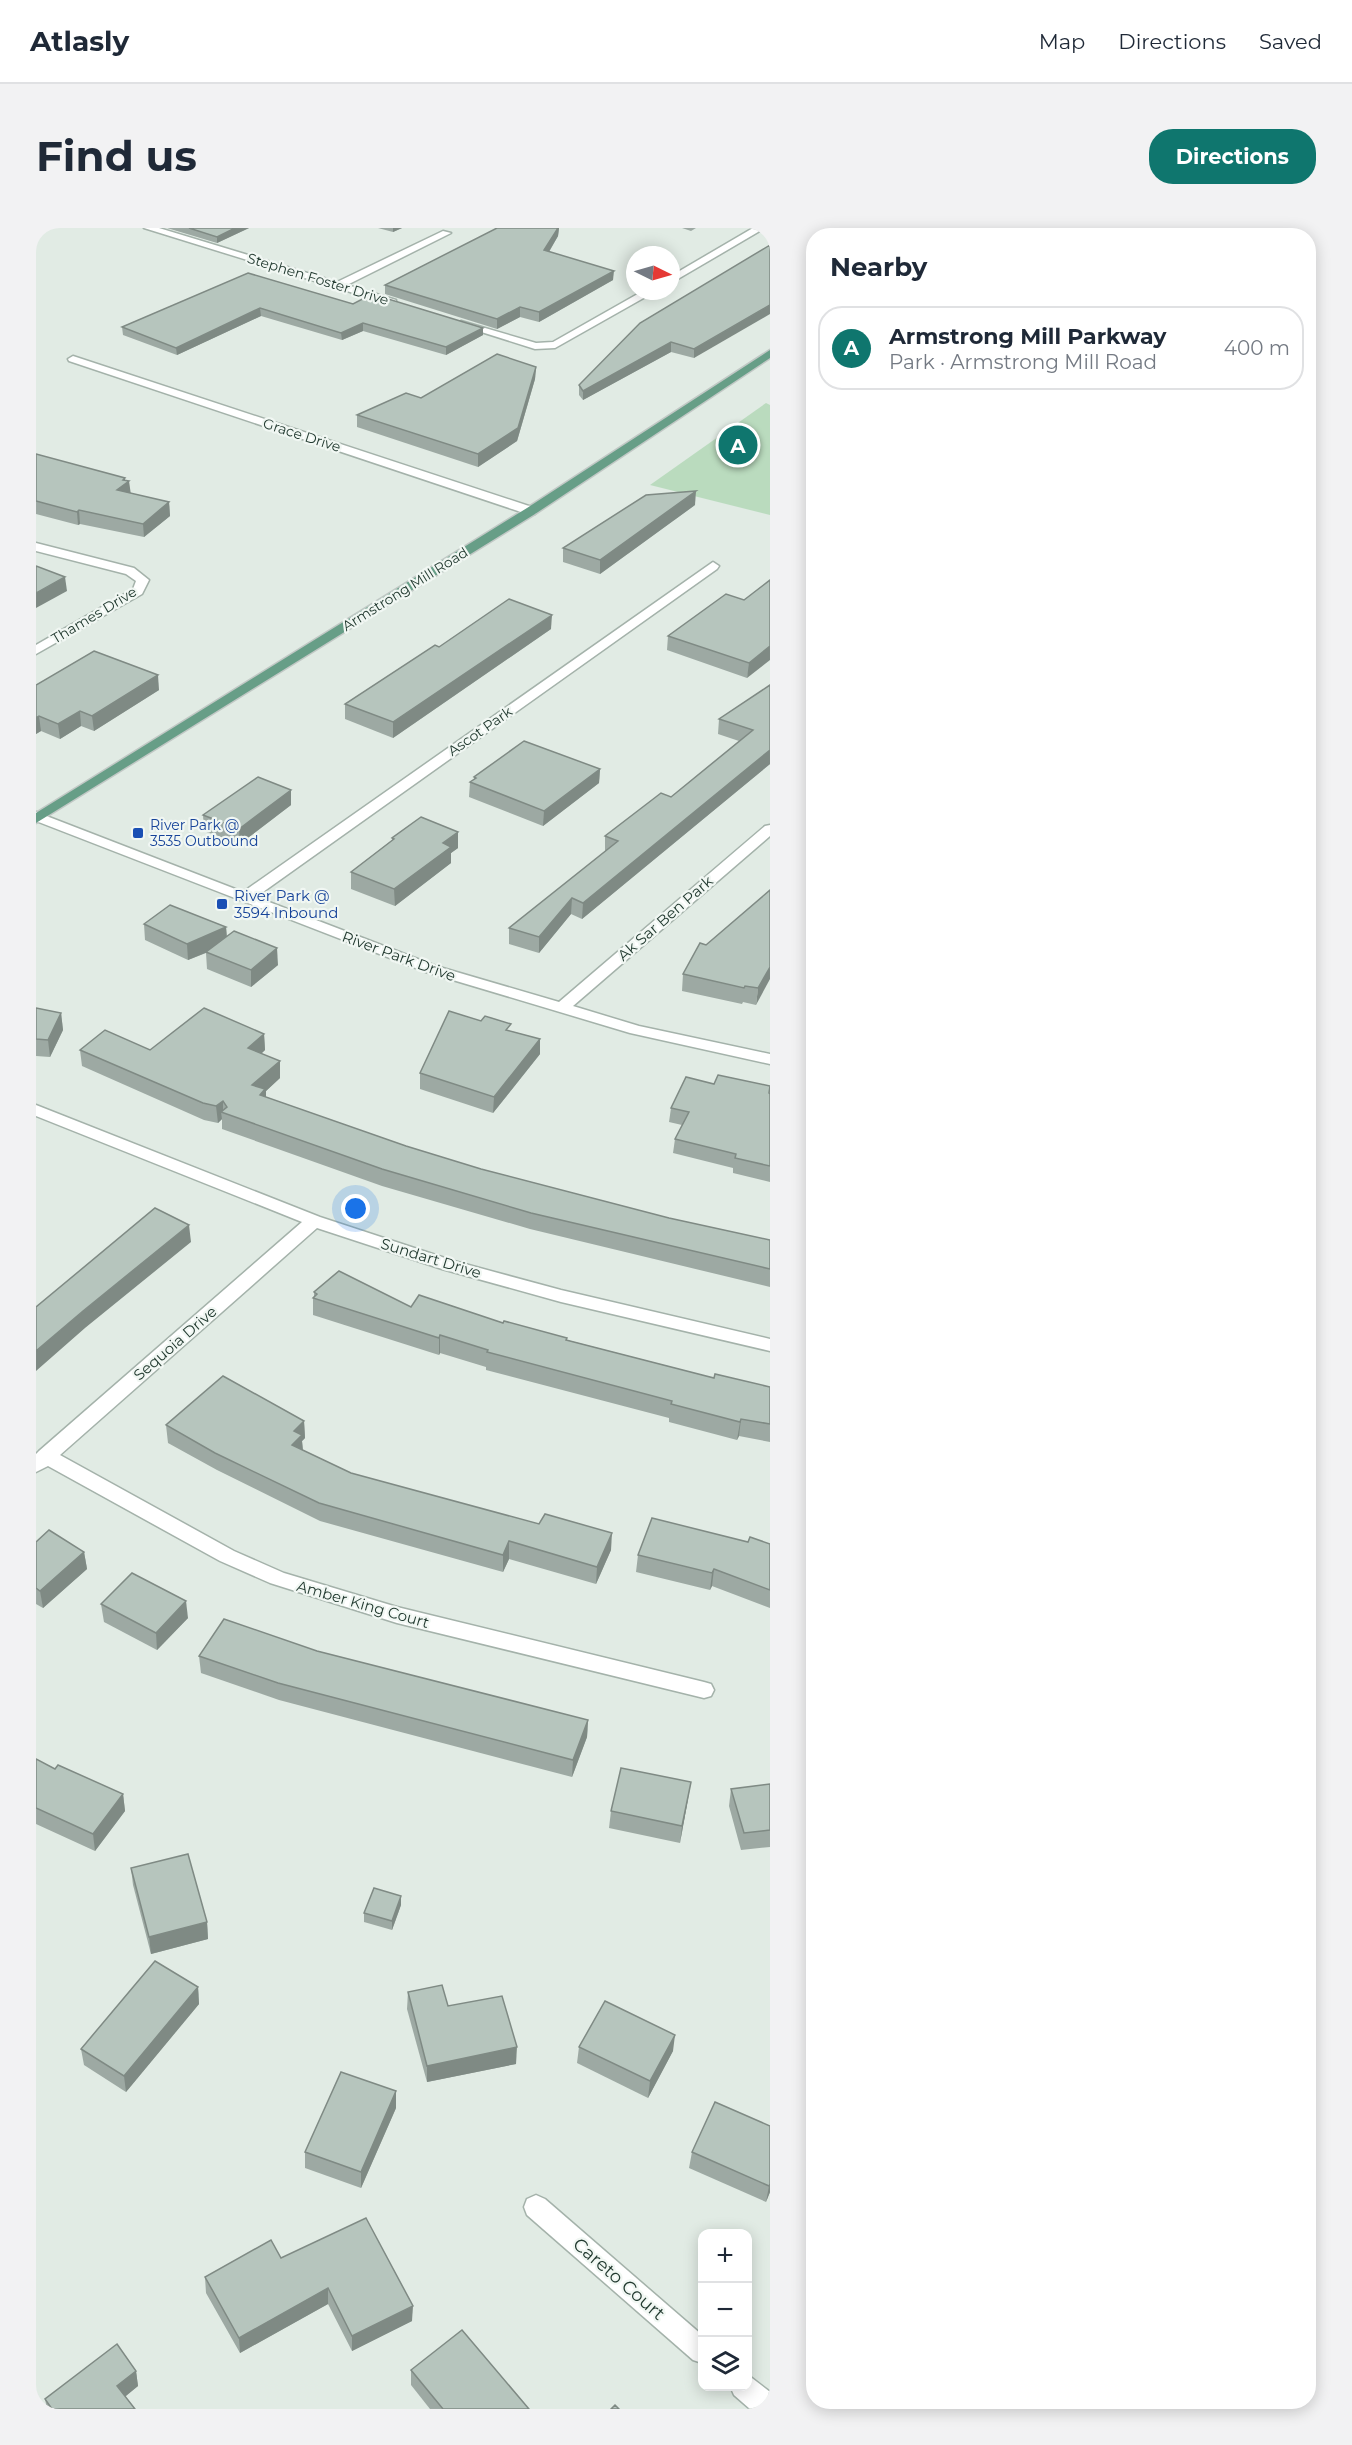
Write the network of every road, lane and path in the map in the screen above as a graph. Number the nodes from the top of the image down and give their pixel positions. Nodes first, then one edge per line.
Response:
1 (760, 228) edge
2 (154, 229) edge
3 (446, 233) dead end
4 (680, 274) edge
5 (339, 285) junction
6 (635, 300) edge
7 (405, 306) edge
8 (448, 320) edge
9 (770, 353) edge
10 (73, 359) dead end
11 (531, 511) junction
12 (36, 547) edge
13 (713, 566) dead end
14 (36, 650) edge
15 (37, 815) edge
16 (770, 829) edge
17 (246, 897) junction
18 (561, 1008) junction
19 (770, 1059) edge
20 (36, 1110) edge
21 (314, 1221) junction
22 (770, 1345) edge
23 (41, 1461) edge
24 (704, 1690) dead end
25 (536, 2207) dead end
26 (698, 2348) edge
27 (749, 2391) edge
28 (770, 2409) edge

1 - 4 street
2 - 5 street, Stephen Foster Drive
3 - 5 street
5 - 7 street, Stephen Foster Drive
6 - 8 street
9 - 11 main road, Armstrong Mill Road
10 - 11 street, Grace Drive
11 - 15 main road, Armstrong Mill Road
12 - 14 street, Thames Drive
13 - 17 street, Ascot Park
15 - 17 street, River Park Drive
16 - 18 street, Ak Sar Ben Park
17 - 18 street, River Park Drive
18 - 19 street, River Park Drive
20 - 21 street, Sundart Drive
21 - 22 street, Sundart Drive
21 - 23 street, Sequoia Drive
23 - 24 street, Amber King Court
25 - 26 street, Careto Court
27 - 28 street

